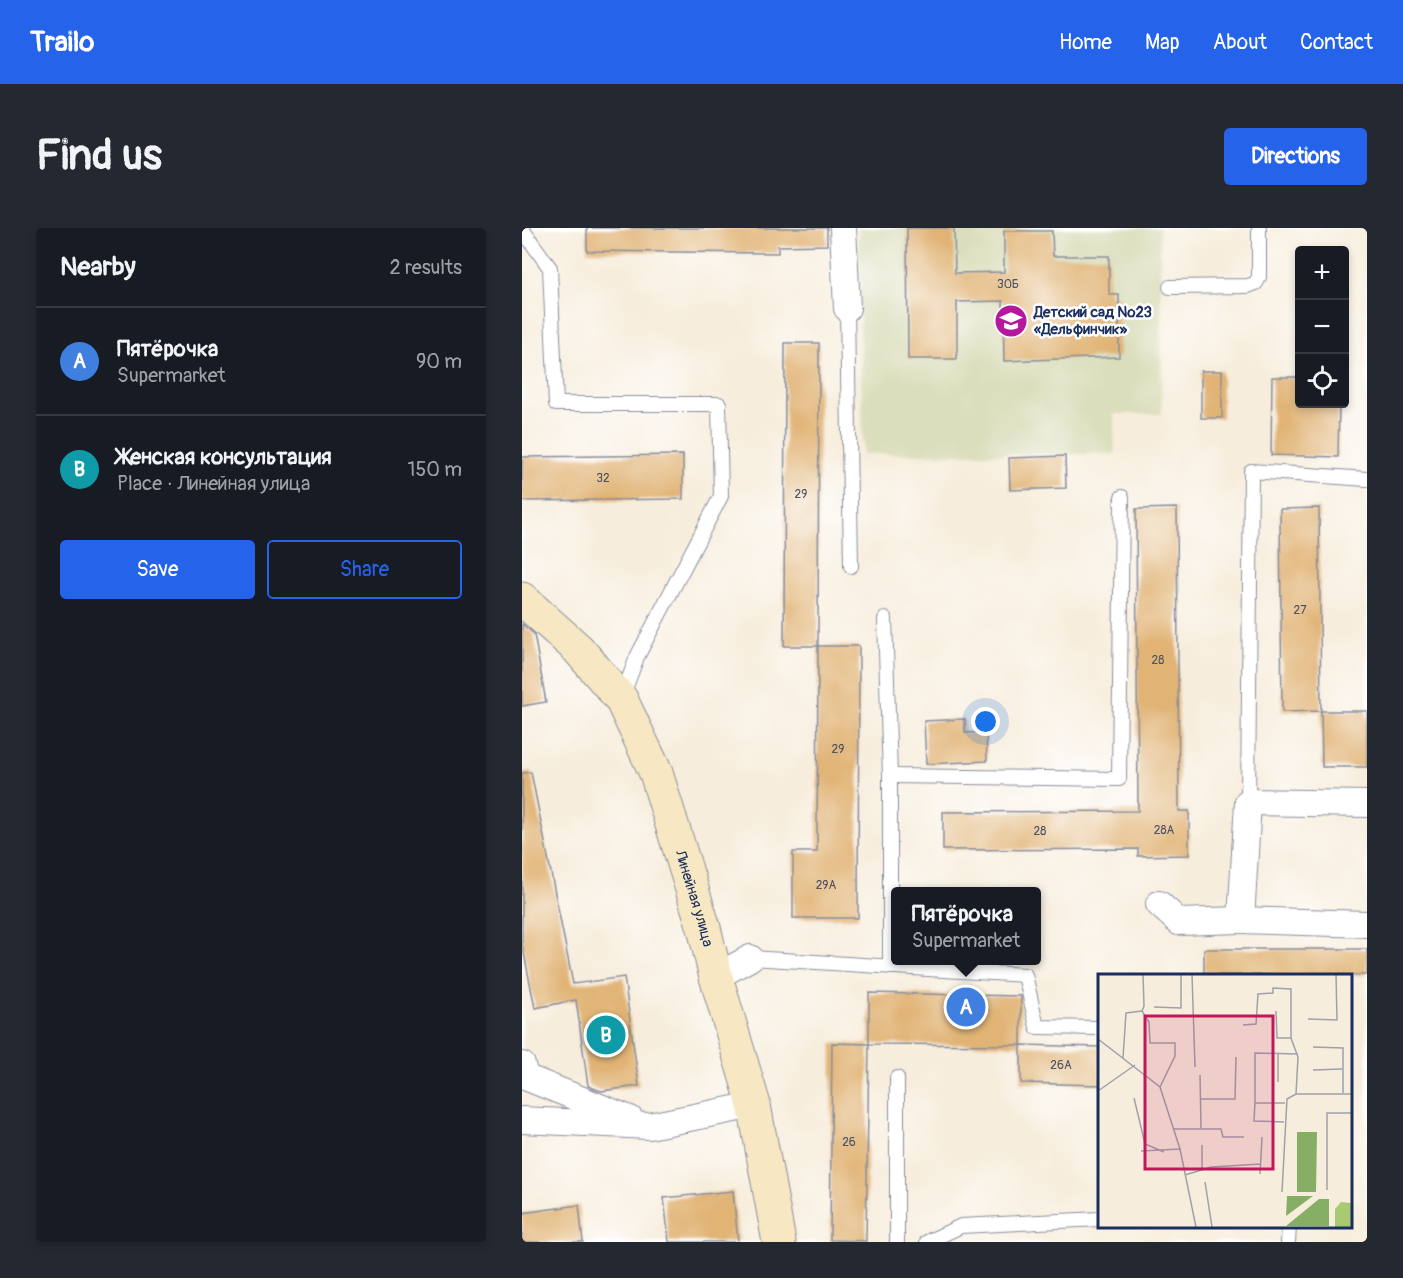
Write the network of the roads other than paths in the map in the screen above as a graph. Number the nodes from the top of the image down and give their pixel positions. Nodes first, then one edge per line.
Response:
1 (843, 228) edge
2 (1259, 228) edge
3 (522, 229) edge
4 (1170, 287) dead end
5 (847, 308) joint
6 (1367, 479) edge
7 (1122, 498) dead end
8 (851, 566) dead end
9 (522, 600) edge
10 (885, 619) dead end
11 (621, 699) junction
12 (890, 776) junction
13 (1248, 802) junction
14 (1367, 804) edge
15 (1159, 904) dead end
16 (1242, 920) junction
17 (1367, 924) edge
18 (750, 958) joint
19 (890, 967) junction
20 (716, 977) junction
21 (1098, 1028) edge
22 (522, 1065) edge
23 (897, 1078) dead end
24 (754, 1105) junction
25 (522, 1120) edge
26 (649, 1126) junction
27 (1098, 1219) edge
28 (1289, 1227) edge
29 (779, 1242) edge
30 (897, 1242) edge
31 (927, 1242) edge
32 (1288, 1242) edge

1 - 5 street
2 - 4 lane
3 - 11 lane
5 - 8 lane
6 - 13 lane
7 - 12 lane
9 - 11 main road, Линейная улица
10 - 12 lane
11 - 20 main road, Линейная улица
12 - 19 lane
13 - 14 street
13 - 16 street
15 - 16 street
16 - 17 street
18 - 19 lane
18 - 20 street
19 - 21 lane
20 - 24 main road, Линейная улица
22 - 26 street
23 - 30 lane
24 - 26 street
24 - 29 main road, Линейная улица
25 - 26 street
27 - 31 lane
28 - 32 lane

